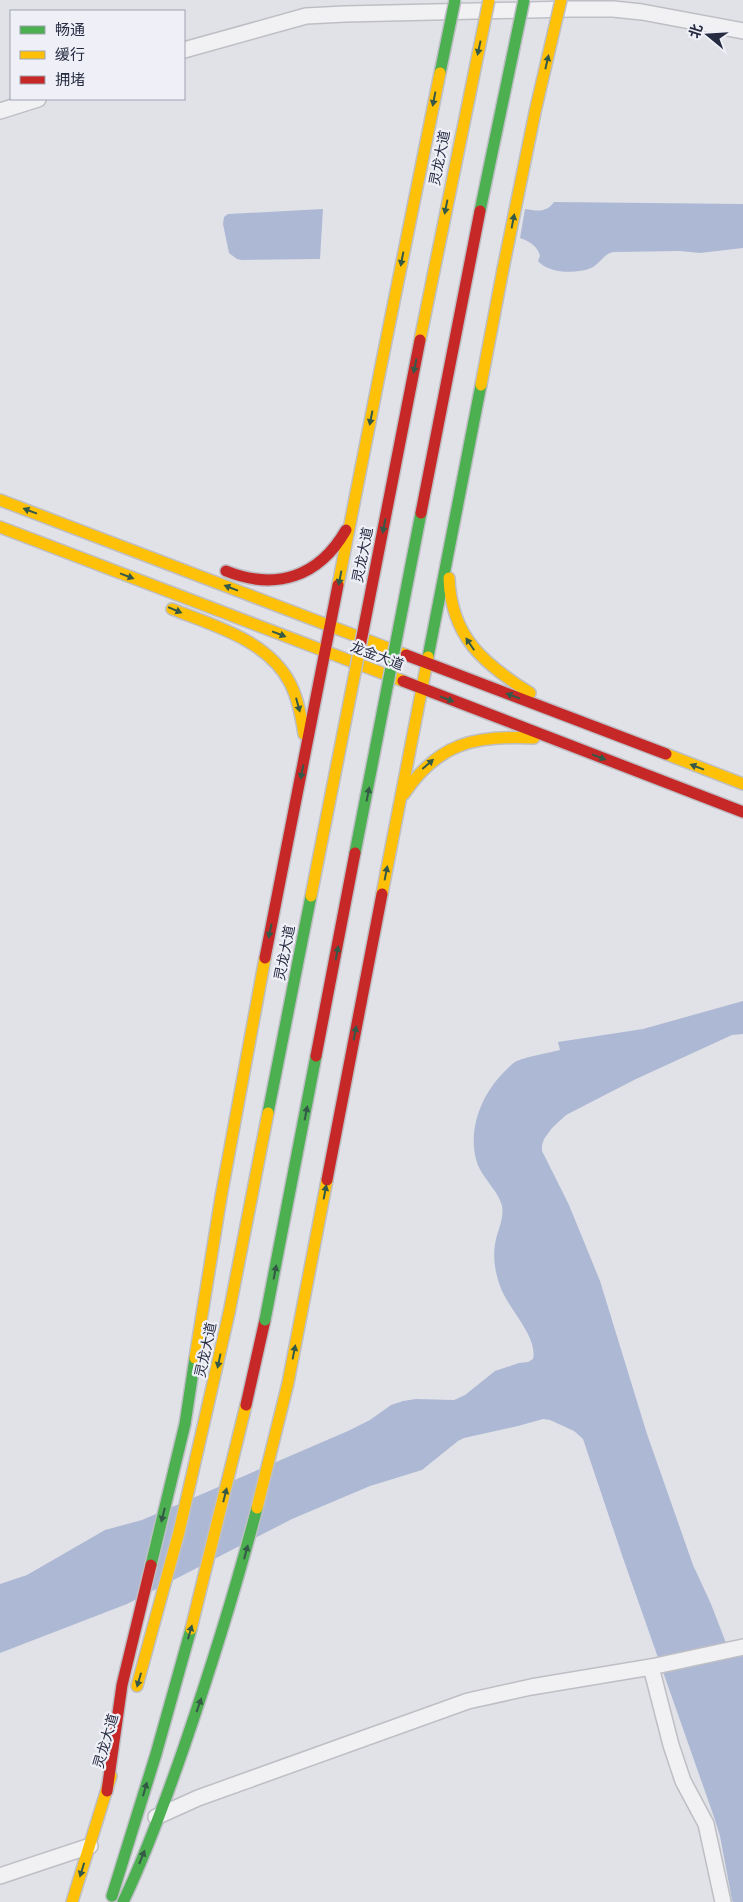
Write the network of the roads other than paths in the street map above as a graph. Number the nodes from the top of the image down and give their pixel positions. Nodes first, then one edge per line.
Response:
1 (455, 0) edge
2 (490, 0) edge
3 (524, 0) edge
4 (561, 0) edge
5 (743, 31) edge
6 (185, 50) edge
7 (35, 100) edge
8 (0, 111) edge
9 (0, 500) edge
10 (353, 511) junction
11 (54, 520) junction
12 (99, 526) dead end
13 (0, 527) edge
14 (449, 547) junction
15 (54, 548) junction
16 (216, 568) dead end
17 (104, 578) dead end
18 (164, 606) dead end
19 (330, 626) junction
20 (325, 652) junction
21 (427, 663) junction
22 (422, 689) junction
23 (564, 716) junction
24 (555, 740) junction
25 (306, 748) junction
26 (743, 784) edge
27 (400, 804) junction
28 (743, 812) edge
29 (743, 1647) edge
30 (652, 1667) junction
31 (106, 1791) junction
32 (158, 1816) junction
33 (133, 1828) junction
34 (90, 1846) junction
35 (0, 1876) edge
36 (72, 1902) edge
37 (110, 1902) edge
38 (123, 1902) edge
39 (723, 1902) edge

1 -> 10 main road, bridge
2 -> 31 main road, 灵龙大道, bridge
33 -> 3 main road, bridge
14 -> 4 main road, bridge
5 - 6 street
7 - 8 street
11 -> 9 main road, 龙金大道
10 - 16 main road
10 -> 19 main road
11 - 12 main road
19 -> 11 main road, 龙金大道
13 - 15 main road, 龙金大道
14 - 21 main road
23 -> 14 main road
15 - 17 main road
15 -> 20 main road, 龙金大道
18 -> 25 main road
19 - 20 main road
19 - 21 main road, 龙金大道
20 - 22 main road, 龙金大道
20 - 25 main road
21 - 22 main road
23 -> 21 main road, 龙金大道
22 -> 24 main road, 龙金大道
22 - 27 main road
26 -> 23 main road, 龙金大道
27 -> 24 main road
24 -> 28 main road, 龙金大道
25 -> 31 main road
32 -> 27 main road
29 - 30 street
30 - 32 street
30 - 39 street
31 - 34 main road, 灵龙大道
32 - 33 street
38 -> 32 main road
33 - 37 main road
34 - 35 street
34 -> 36 main road, 灵龙大道

